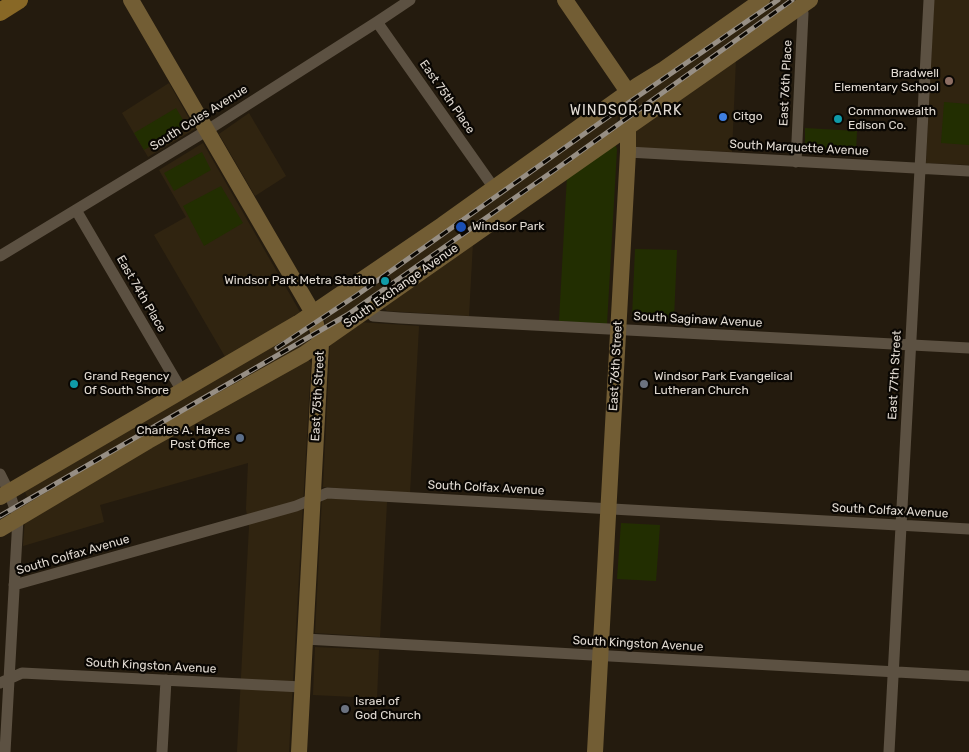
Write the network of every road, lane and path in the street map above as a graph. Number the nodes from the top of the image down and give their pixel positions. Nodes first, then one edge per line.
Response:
1 (19, 0) edge
2 (131, 0) edge
3 (410, 0) edge
4 (564, 0) edge
5 (762, 0) edge
6 (929, 0) edge
7 (805, 4) edge
8 (0, 12) edge
9 (377, 22) junction
10 (628, 92) junction
11 (628, 128) junction
12 (206, 131) junction
13 (628, 152) junction
14 (796, 162) junction
15 (920, 168) junction
16 (969, 171) edge
17 (494, 188) junction
18 (76, 210) junction
19 (0, 256) edge
20 (369, 309) junction
21 (313, 313) junction
22 (618, 330) junction
23 (321, 343) junction
24 (910, 344) junction
25 (969, 348) edge
26 (182, 391) junction
27 (0, 474) edge
28 (4, 494) edge
29 (312, 499) junction
30 (608, 509) junction
31 (18, 518) junction
32 (901, 525) junction
33 (0, 528) edge
34 (969, 529) edge
35 (14, 585) junction
36 (305, 639) junction
37 (600, 656) junction
38 (893, 672) junction
39 (969, 676) edge
40 (166, 680) junction
41 (5, 681) edge
42 (302, 687) junction
43 (5, 752) edge
44 (162, 752) edge
45 (299, 752) edge
46 (595, 752) edge
47 (888, 752) edge

1 - 8 main road
2 - 12 street, East 75th Street
3 - 9 street, South Coles Avenue
4 - 10 street
5 - 10 street
6 - 15 street, East 77th Street
7 - 11 street, South Exchange Avenue
7 - 14 street, East 76th Place
9 - 12 street, South Coles Avenue
9 - 17 street, East 75th Place
10 - 11 street, East 76th Street
10 - 17 street
11 - 13 street, East 76th Street
11 - 20 street, South Exchange Avenue
12 - 18 street, South Coles Avenue
12 - 21 street, East 75th Street
13 - 14 street, South Marquette Avenue
13 - 22 street, East 76th Street
14 - 15 street, South Marquette Avenue
15 - 16 street, South Marquette Avenue
15 - 24 street, East 77th Street
17 - 21 street
18 - 19 street, South Coles Avenue
18 - 26 street, East 74th Place
20 - 22 street, South Saginaw Avenue
20 - 23 street, South Exchange Avenue
21 - 23 street, East 75th Street
21 - 26 street
22 - 24 street, South Saginaw Avenue
22 - 30 street, East 76th Street
23 - 29 street, East 75th Street
23 - 31 street, South Exchange Avenue
24 - 25 street, South Saginaw Avenue
24 - 32 street, East 77th Street
26 - 28 street
27 - 28 street
28 - 31 street
29 - 30 street, South Colfax Avenue
29 - 35 street, South Colfax Avenue
29 - 36 street, East 75th Street
30 - 32 street, South Colfax Avenue
30 - 37 street, East 76th Street
31 - 33 street, South Exchange Avenue
31 - 35 street
32 - 34 street, South Colfax Avenue
32 - 38 street, East 77th Street
35 - 41 street
36 - 37 street, South Kingston Avenue
36 - 42 street, East 75th Street
37 - 38 street, South Kingston Avenue
37 - 46 street, East 76th Street
38 - 39 street, South Kingston Avenue
38 - 47 street, East 77th Street
40 - 41 street, South Kingston Avenue
40 - 42 street, South Kingston Avenue
40 - 44 street
41 - 43 street
42 - 45 street, East 75th Street

